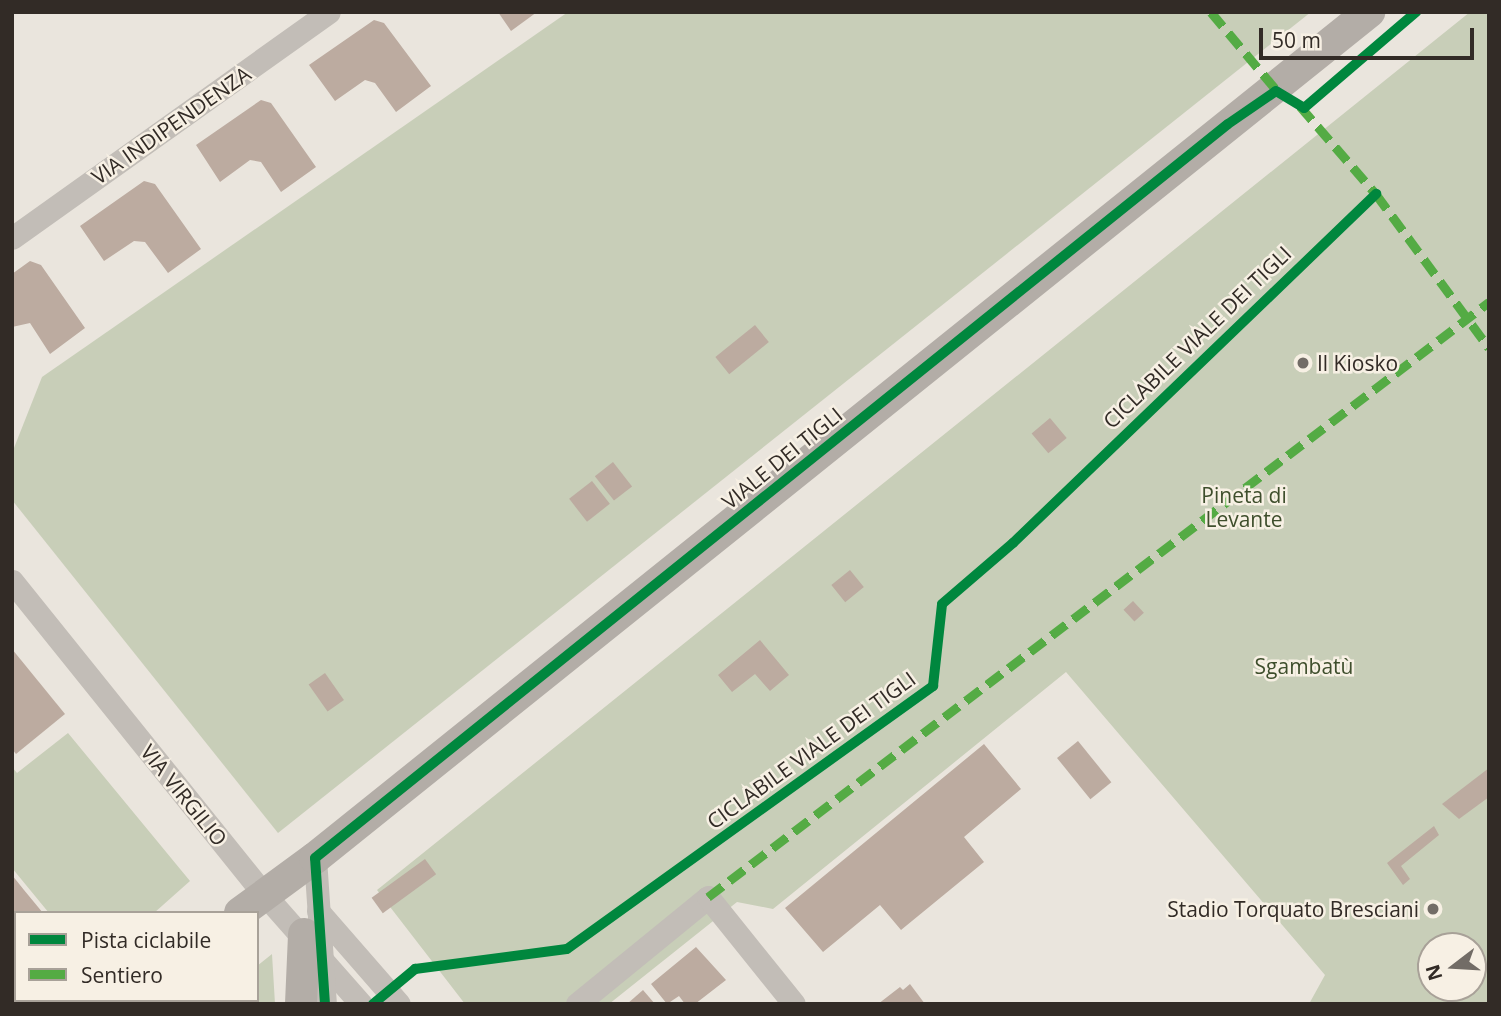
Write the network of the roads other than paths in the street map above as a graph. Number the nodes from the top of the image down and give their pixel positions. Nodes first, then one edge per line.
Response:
1 (329, 12) edge
2 (1370, 12) edge
3 (12, 238) edge
4 (13, 584) edge
5 (315, 858) junction
6 (252, 903) edge
7 (315, 934) junction
8 (300, 1004) edge
9 (325, 1004) edge
10 (361, 1004) edge
11 (399, 1004) edge
12 (577, 1004) edge
13 (794, 1004) edge

1 - 3 street, VIA INDIPENDENZA
2 - 5 street, VIALE DEI TIGLI
4 - 6 street, VIA VIRGILIO
5 - 6 street, VIALE DEI TIGLI
5 - 7 street
6 - 7 street, VIA VIRGILIO
7 - 8 street
7 - 9 street
7 - 10 street, VIA VIRGILIO
7 - 11 street
12 - 13 street

